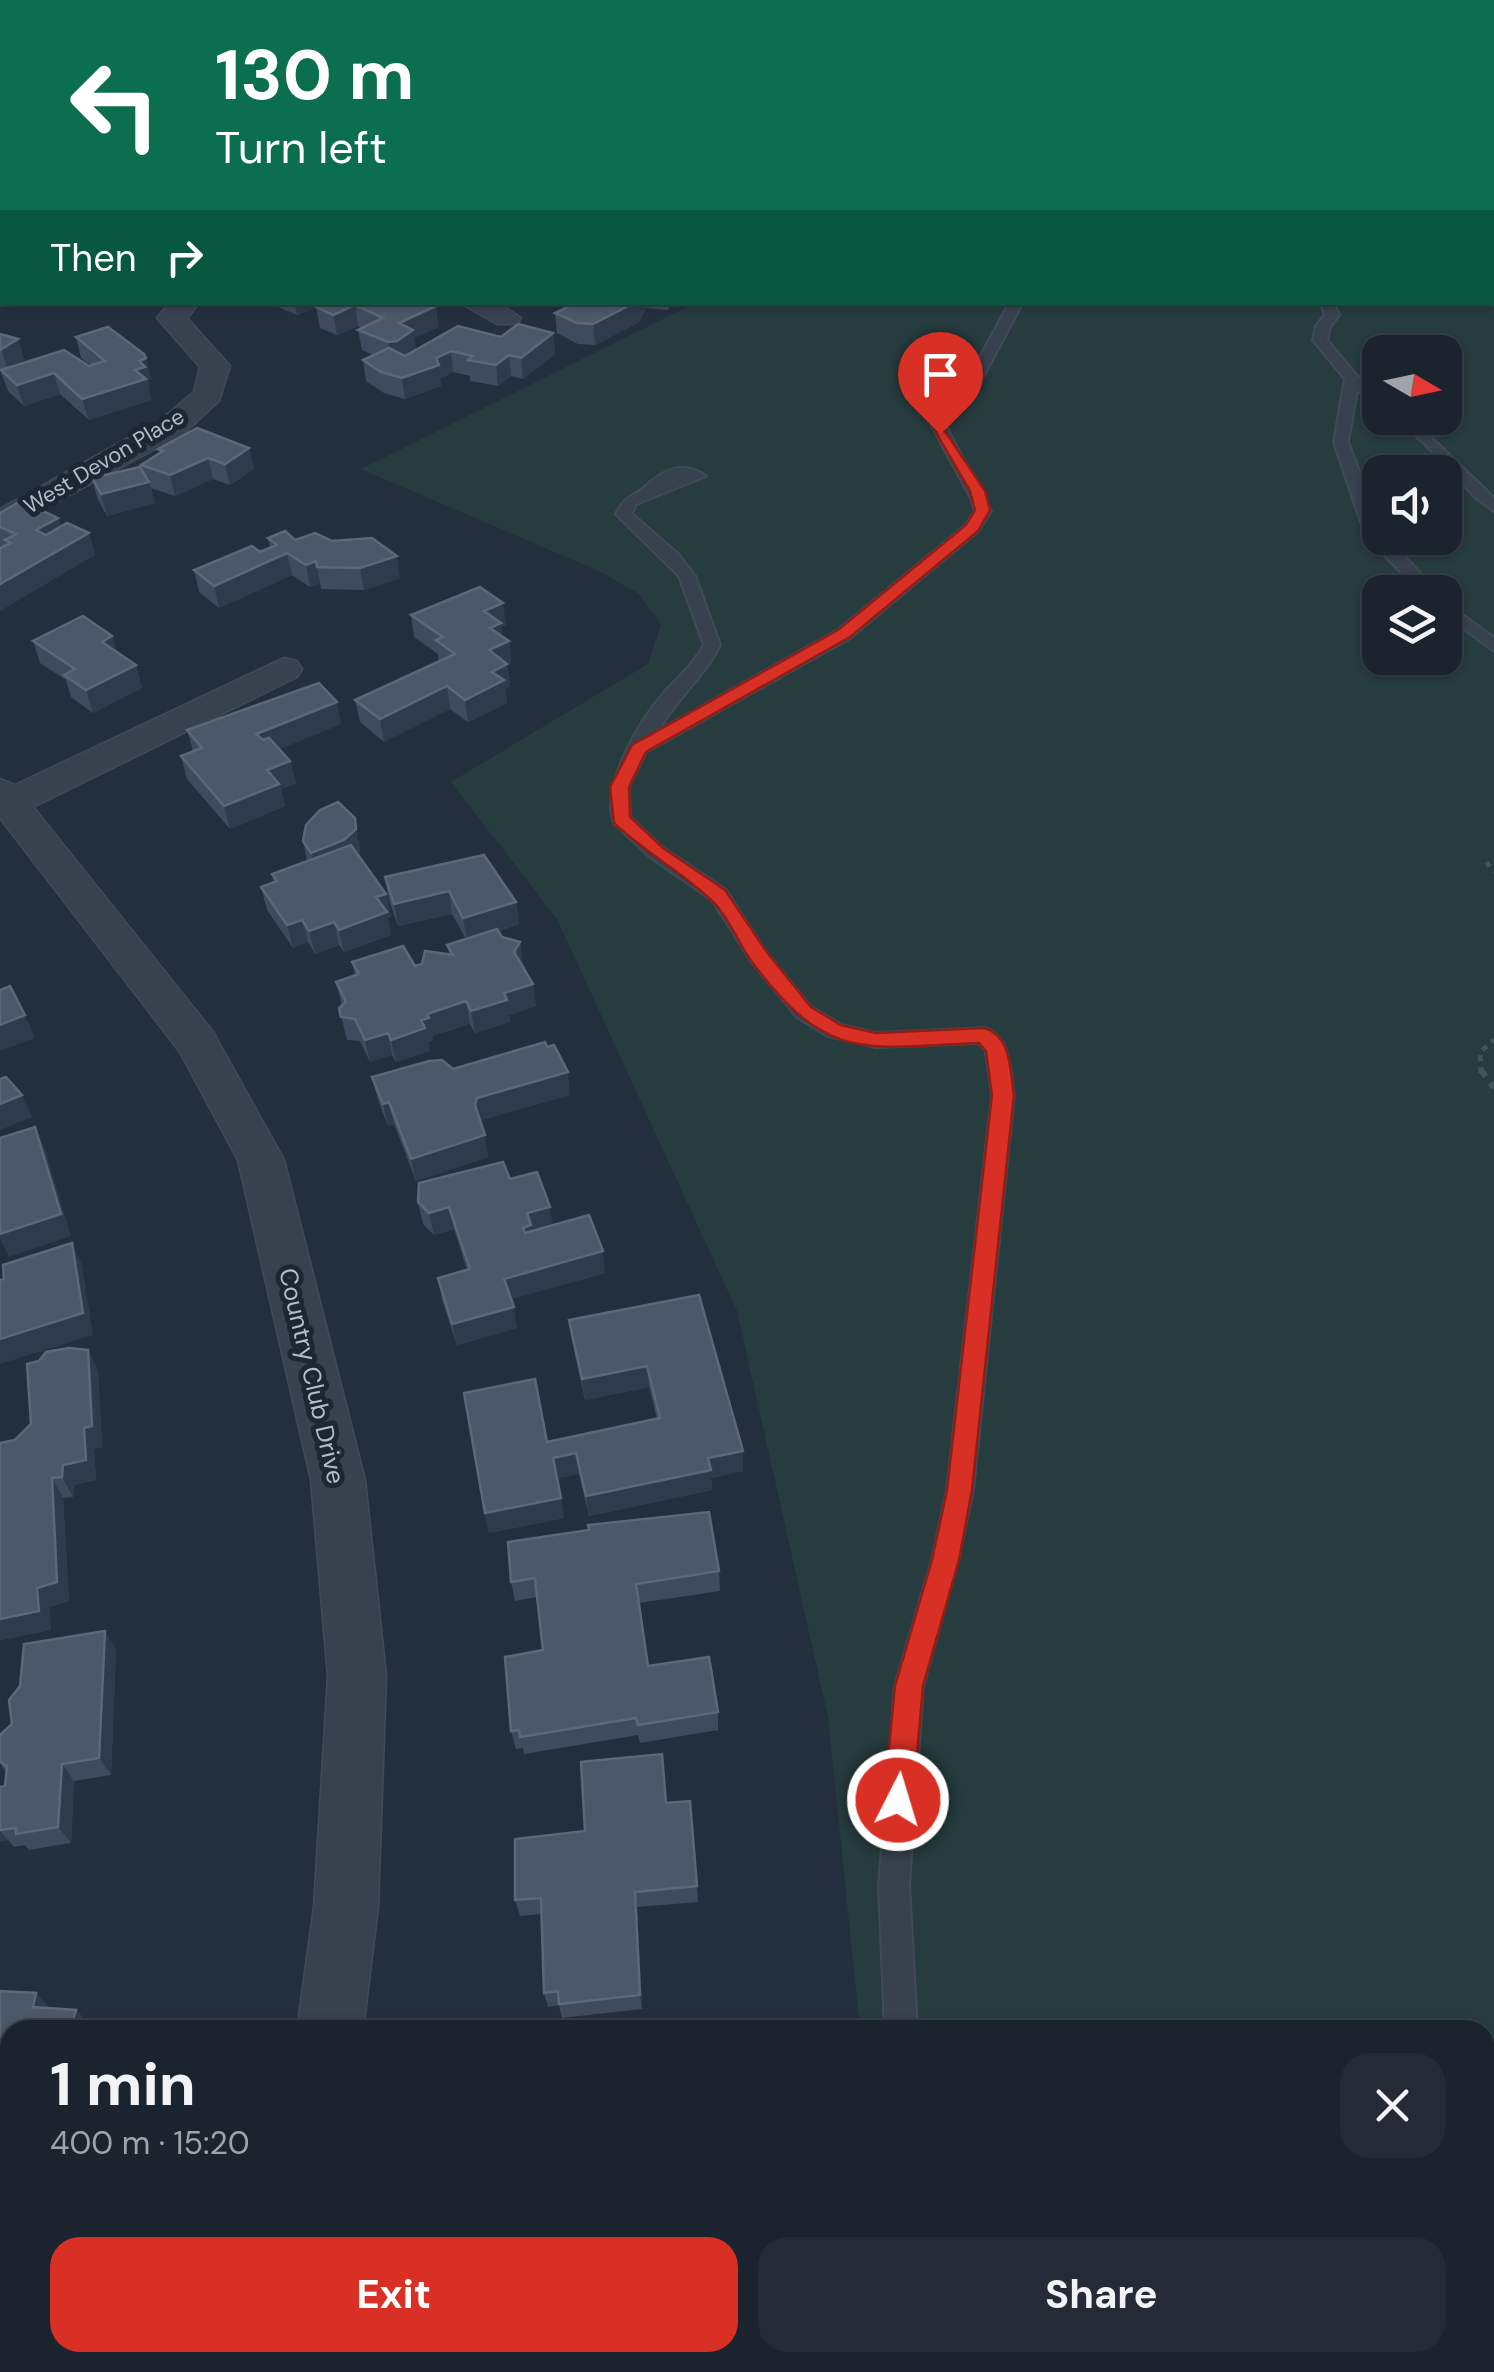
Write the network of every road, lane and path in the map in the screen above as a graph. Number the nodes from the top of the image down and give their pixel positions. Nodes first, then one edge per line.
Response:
1 (183, 305) edge
2 (480, 305) edge
3 (1014, 305) edge
4 (1327, 305) edge
5 (507, 318) dead end
6 (1352, 379) junction
7 (1362, 387) edge
8 (1428, 435) edge
9 (649, 492) dead end
10 (1494, 506) edge
11 (0, 522) edge
12 (1413, 575) edge
13 (1462, 621) edge
14 (1494, 646) edge
15 (284, 670) dead end
16 (638, 749) junction
17 (5, 797) edge
18 (1486, 862) dead end
19 (1494, 872) edge
20 (1494, 1040) edge
21 (1494, 1088) edge
22 (331, 2020) edge
23 (901, 2020) edge

1 - 11 street, West Devon Place
2 - 5 street
3 - 16 lane
4 - 6 lane
6 - 7 lane
6 - 12 lane
8 - 10 lane
9 - 16 lane
13 - 14 lane
15 - 17 street, Country Club Drive
16 - 23 lane
17 - 22 street, Country Club Drive
18 - 19 path
20 - 21 path

